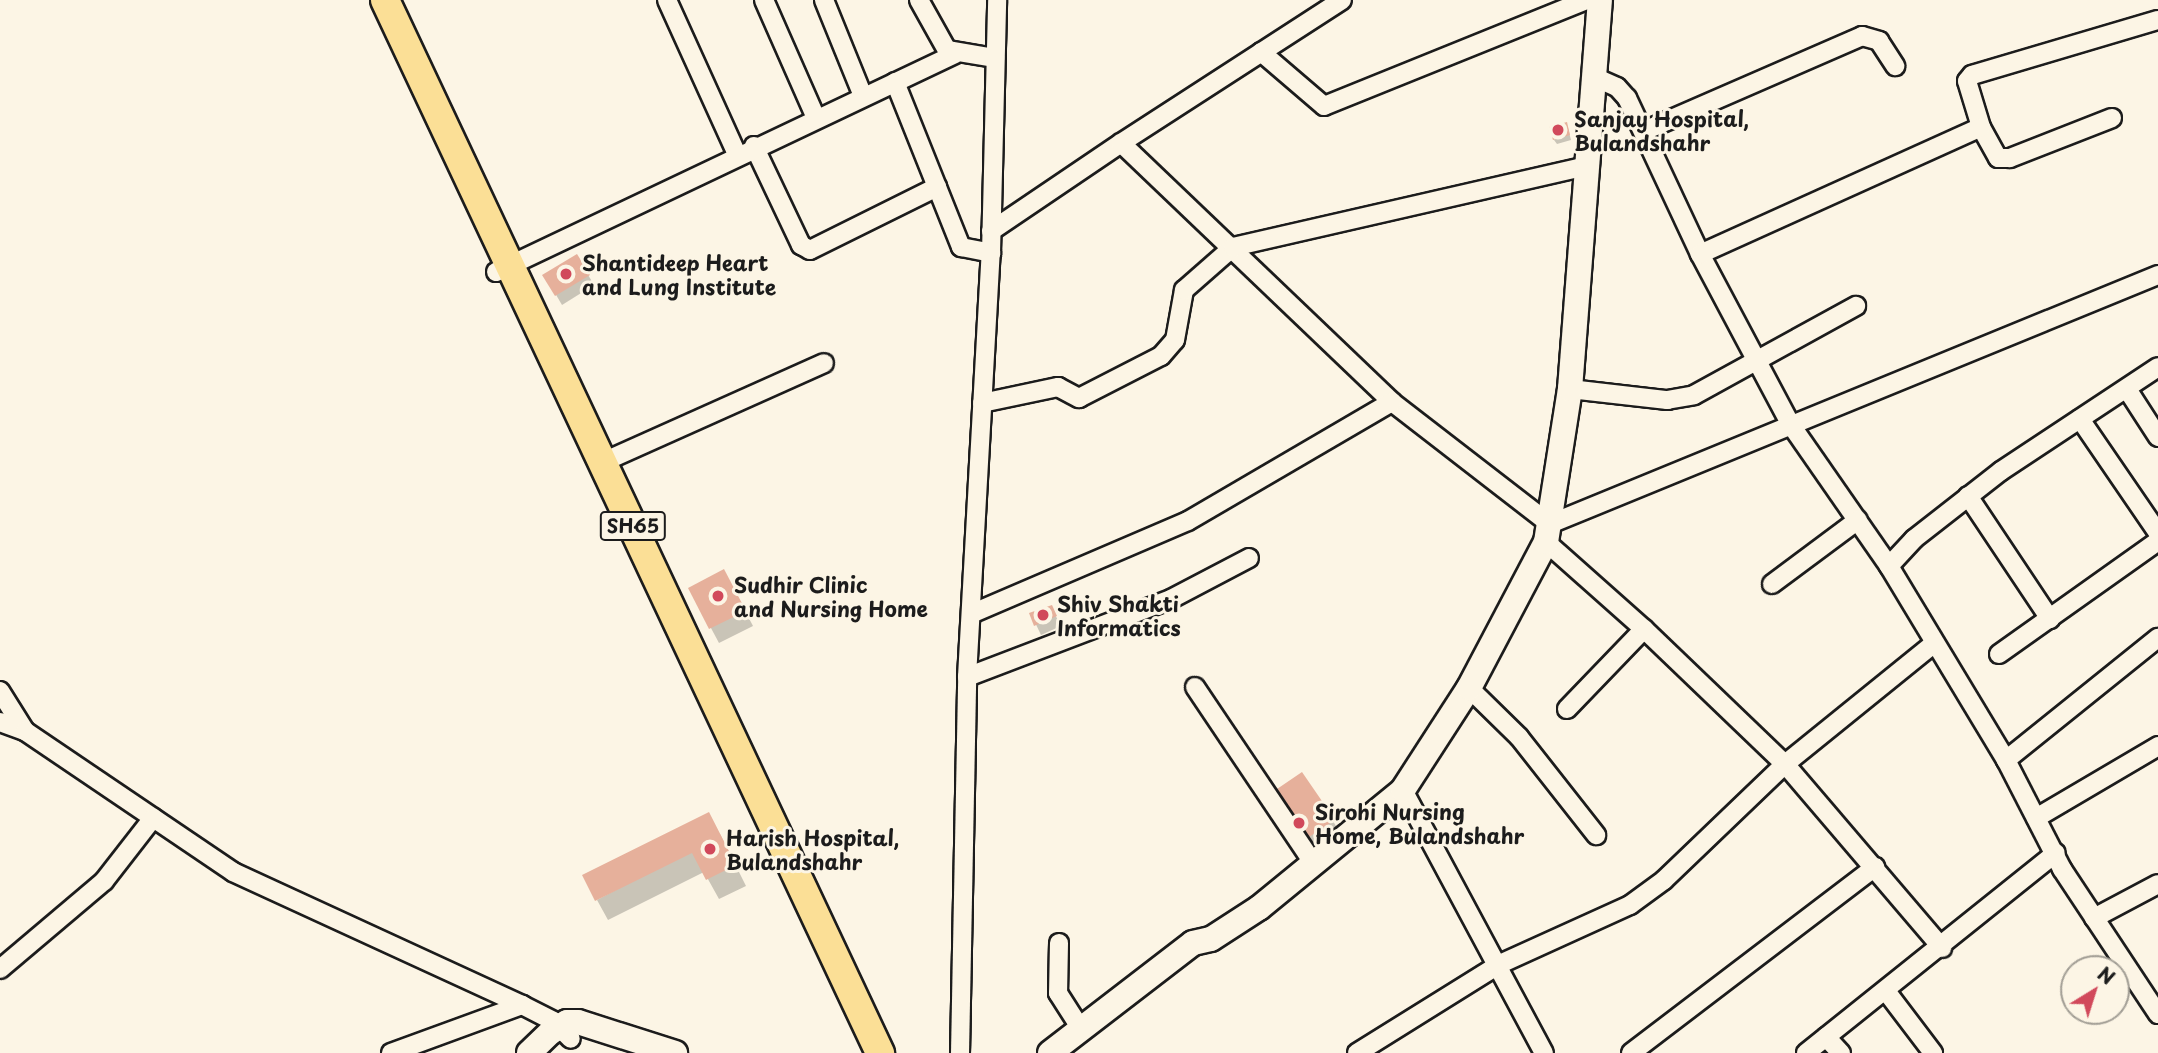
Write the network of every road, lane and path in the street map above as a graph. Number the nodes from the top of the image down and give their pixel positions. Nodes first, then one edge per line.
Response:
1 (667, 0) edge
2 (764, 0) edge
3 (824, 0) edge
4 (919, 0) edge
5 (997, 0) edge
6 (1342, 0) edge
7 (1587, 0) edge
8 (1600, 0) edge
9 (383, 2) edge
10 (2158, 20) edge
11 (1261, 52) junction
12 (955, 54) junction
13 (995, 58) junction
14 (1895, 66) dead end
15 (1592, 76) junction
16 (895, 82) junction
17 (863, 96) junction
18 (816, 118) junction
19 (2112, 118) dead end
20 (1981, 127) junction
21 (1643, 131) junction
22 (1121, 143) junction
23 (754, 146) junction
24 (737, 154) junction
25 (1588, 166) junction
26 (937, 187) junction
27 (991, 231) junction
28 (1233, 247) junction
29 (991, 253) junction
30 (1700, 254) junction
31 (504, 268) junction
32 (2158, 275) edge
33 (1856, 306) dead end
34 (1758, 362) junction
35 (824, 363) dead end
36 (2158, 367) edge
37 (1570, 389) junction
38 (2127, 389) junction
39 (1392, 402) junction
40 (982, 404) junction
41 (2080, 419) junction
42 (1791, 425) junction
43 (2158, 437) edge
44 (603, 462) junction
45 (1968, 496) junction
46 (1858, 520) junction
47 (1548, 533) junction
48 (2158, 533) edge
49 (2158, 541) edge
50 (1249, 558) dead end
51 (1889, 565) junction
52 (1772, 584) dead end
53 (971, 614) junction
54 (2049, 619) junction
55 (1644, 629) junction
56 (2158, 638) edge
57 (1933, 644) junction
58 (1999, 654) dead end
59 (967, 677) junction
60 (1195, 687) dead end
61 (1469, 688) junction
62 (0, 691) edge
63 (1567, 709) dead end
64 (0, 722) edge
65 (25, 731) junction
66 (2158, 746) edge
67 (2006, 760) junction
68 (1785, 764) junction
69 (1403, 790) junction
70 (153, 818) junction
71 (2036, 818) junction
72 (1596, 835) dead end
73 (2056, 853) junction
74 (1314, 864) junction
75 (1875, 867) junction
76 (2158, 884) edge
77 (2094, 918) junction
78 (1211, 939) junction
79 (1059, 943) dead end
80 (1942, 948) junction
81 (1500, 964) junction
82 (0, 969) edge
83 (2150, 988) edge
84 (1886, 991) junction
85 (522, 1005) junction
86 (2158, 1014) edge
87 (1081, 1029) junction
88 (1826, 1037) junction
89 (561, 1040) edge
90 (391, 1053) edge
91 (529, 1053) edge
92 (628, 1053) edge
93 (675, 1053) edge
94 (860, 1053) edge
95 (880, 1053) edge
96 (960, 1053) edge
97 (1050, 1053) edge
98 (1073, 1053) edge
99 (1357, 1053) edge
100 (1544, 1053) edge
101 (1631, 1053) edge
102 (1805, 1053) edge
103 (1841, 1053) edge
104 (1933, 1053) edge

1 - 24 street
2 - 18 street
3 - 17 street
4 - 12 street
5 - 13 street
6 - 11 street
7 - 11 street
8 - 15 street
9 - 31 main road, SH65
10 - 20 street
11 - 22 street
12 - 13 street
12 - 16 street
13 - 27 street
14 - 21 street
15 - 21 street
15 - 25 street
16 - 17 street
16 - 26 street
17 - 18 street
18 - 23 street
19 - 20 street
20 - 30 street
21 - 30 street
22 - 27 street
22 - 28 street
23 - 24 street
23 - 26 street
24 - 31 street
25 - 28 street
25 - 37 street
26 - 29 street
27 - 29 street
28 - 39 street
28 - 40 street
29 - 40 street
30 - 34 street
31 - 44 main road, SH65
31 - 94 main road, SH65
32 - 42 street
33 - 34 street
34 - 37 street
34 - 42 street
35 - 44 street
36 - 38 street
37 - 47 street
38 - 41 street
38 - 43 street
39 - 47 street
39 - 53 street
40 - 53 street
41 - 45 street
41 - 48 street
42 - 46 street
42 - 47 street
44 - 95 main road, SH65
45 - 51 street
45 - 54 street
46 - 51 street
46 - 52 street
47 - 55 street
47 - 61 street
49 - 54 street
50 - 59 street
51 - 57 street
53 - 59 street
54 - 58 street
55 - 63 street
55 - 68 street
56 - 67 street
57 - 67 street
57 - 68 street
59 - 96 street
60 - 74 street
61 - 69 street
61 - 72 street
62 - 65 street
64 - 65 street
65 - 70 street
66 - 71 street
67 - 71 street
68 - 75 street
68 - 81 street
69 - 74 street
69 - 81 street
70 - 82 street
70 - 85 street
71 - 73 street
73 - 77 street
73 - 80 street
74 - 78 street
75 - 80 street
75 - 101 street
76 - 77 street
77 - 83 street
78 - 87 street
78 - 98 street
79 - 87 street
80 - 84 street
81 - 99 street
81 - 100 street
83 - 86 street
84 - 88 street
84 - 104 street
85 - 89 street
85 - 90 street
87 - 97 street
88 - 102 street
88 - 103 street
89 - 91 street
89 - 92 street
89 - 93 street

